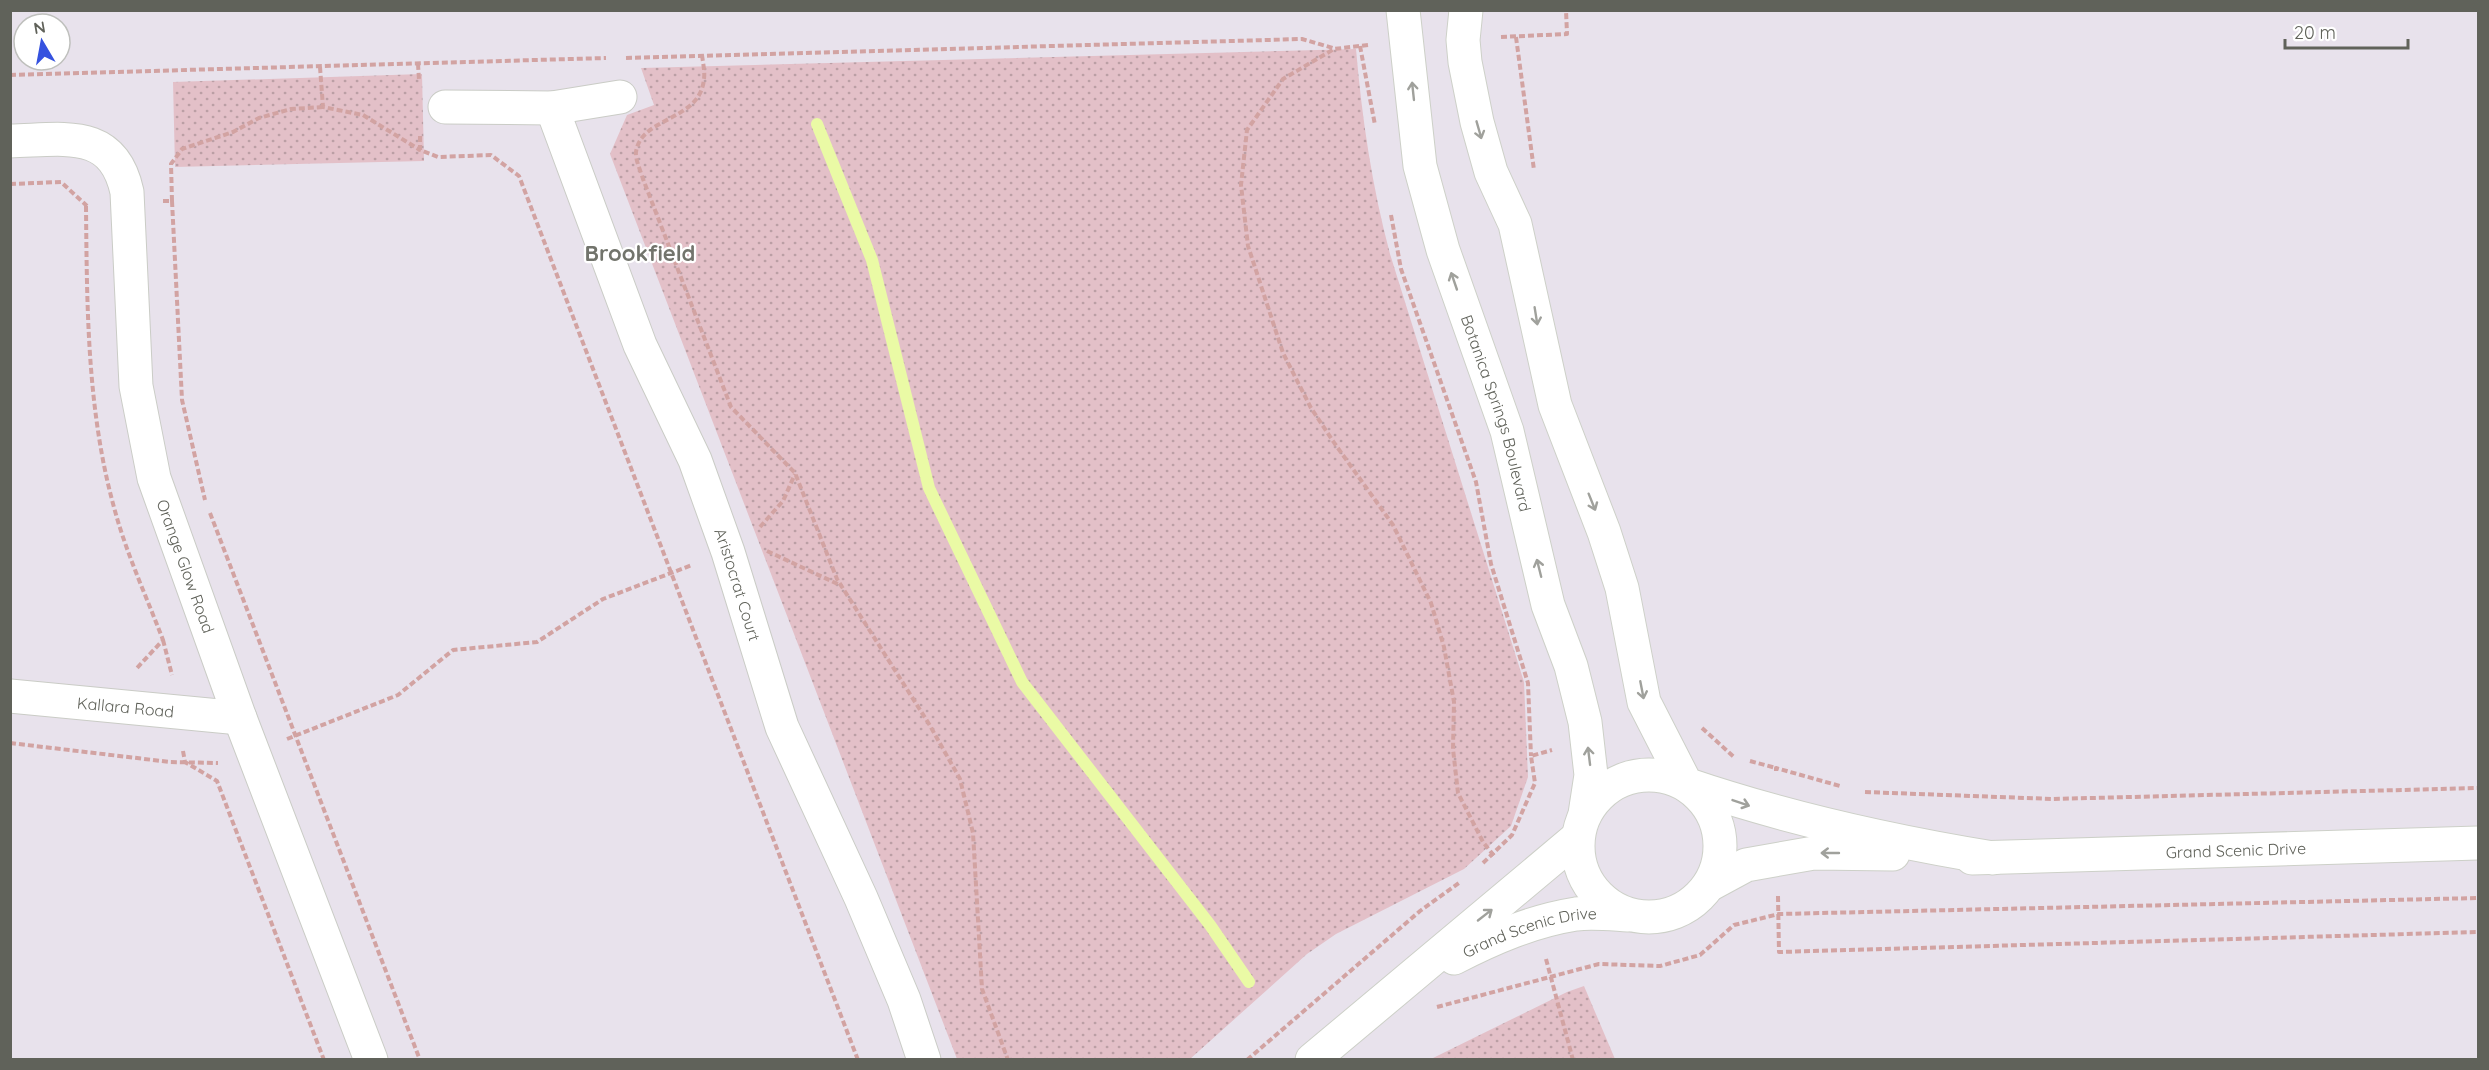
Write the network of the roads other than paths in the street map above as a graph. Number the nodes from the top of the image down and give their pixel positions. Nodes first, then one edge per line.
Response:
1 (1465, 25) edge
2 (1405, 26) edge
3 (620, 97) dead end
4 (445, 107) dead end
5 (552, 108) junction
6 (10, 141) edge
7 (10, 696) edge
8 (240, 718) junction
9 (1686, 784) junction
10 (1581, 826) junction
11 (2478, 843) edge
12 (1993, 858) junction
13 (1709, 885) junction
14 (1628, 915) junction
15 (1375, 1005) junction
16 (371, 1059) edge
17 (924, 1059) edge
18 (1312, 1059) edge

1 -> 9 street
10 -> 2 street, Botanica Springs Boulevard
3 - 5 street
4 - 5 street
5 - 17 street, Aristocrat Court
6 - 8 street, Orange Glow Road
7 - 8 street, Kallara Road
8 - 16 street, Orange Glow Road
9 - 10 street, Grand Scenic Drive
9 -> 12 street, Grand Scenic Drive
9 - 13 street, Grand Scenic Drive
10 - 14 street, Grand Scenic Drive
15 -> 10 street, Grand Scenic Drive
11 - 12 street, Grand Scenic Drive
12 -> 13 street, Grand Scenic Drive
13 - 14 street, Grand Scenic Drive
14 - 15 street, Grand Scenic Drive
15 - 18 street, Grand Scenic Drive

